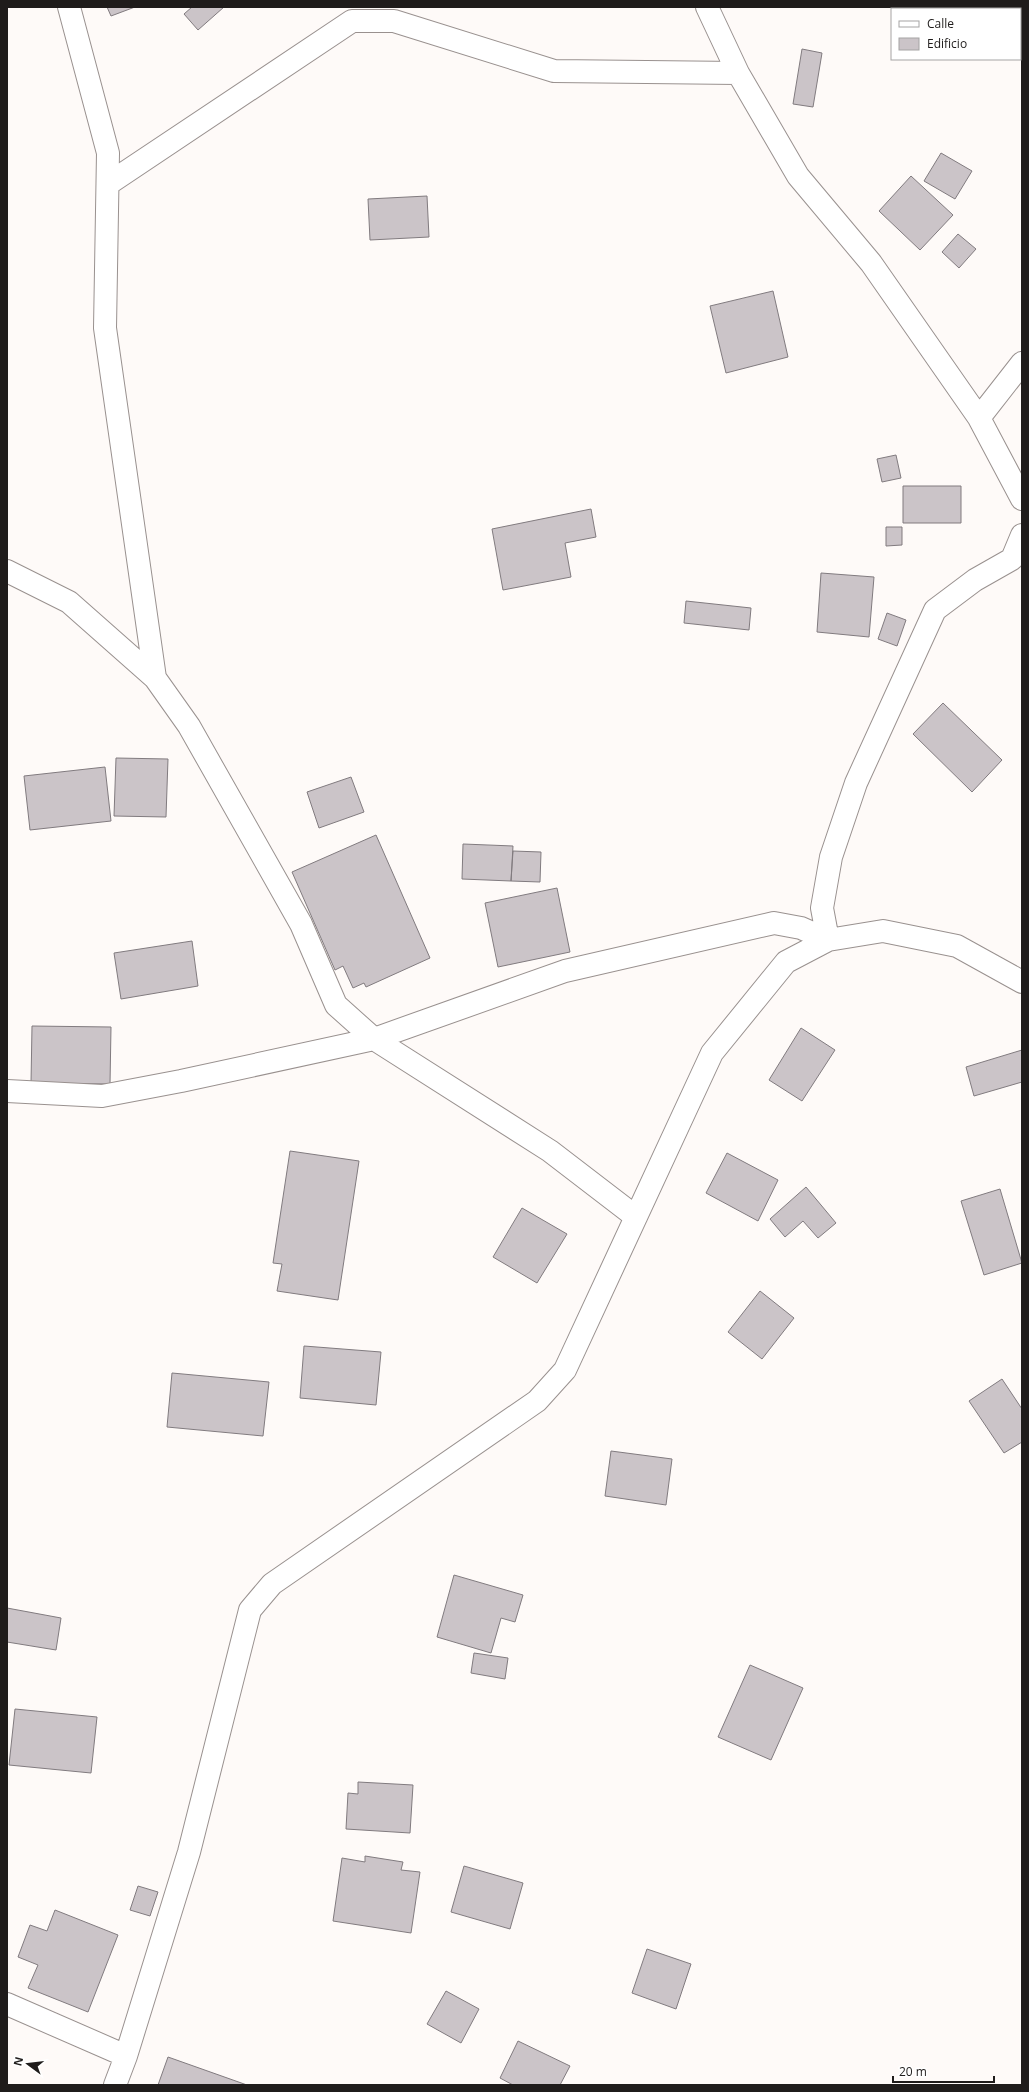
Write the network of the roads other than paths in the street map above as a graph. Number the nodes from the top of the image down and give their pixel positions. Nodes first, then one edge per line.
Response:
1 (69, 7) edge
2 (707, 7) edge
3 (738, 73) junction
4 (108, 184) junction
5 (1022, 363) edge
6 (979, 418) junction
7 (1022, 499) edge
8 (1022, 535) edge
9 (7, 571) edge
10 (155, 678) junction
11 (828, 940) junction
12 (1022, 982) edge
13 (374, 1039) junction
14 (7, 1091) edge
15 (636, 1218) junction
16 (7, 2004) edge
17 (126, 2056) junction
18 (115, 2085) edge

1 - 4 street
2 - 3 street
3 - 4 street
3 - 6 street
4 - 10 street
5 - 6 street
6 - 7 street
8 - 11 street
9 - 10 street
10 - 13 street
11 - 12 street
11 - 13 street
11 - 15 street
13 - 14 street
13 - 15 street
15 - 17 street
16 - 17 street
17 - 18 street

